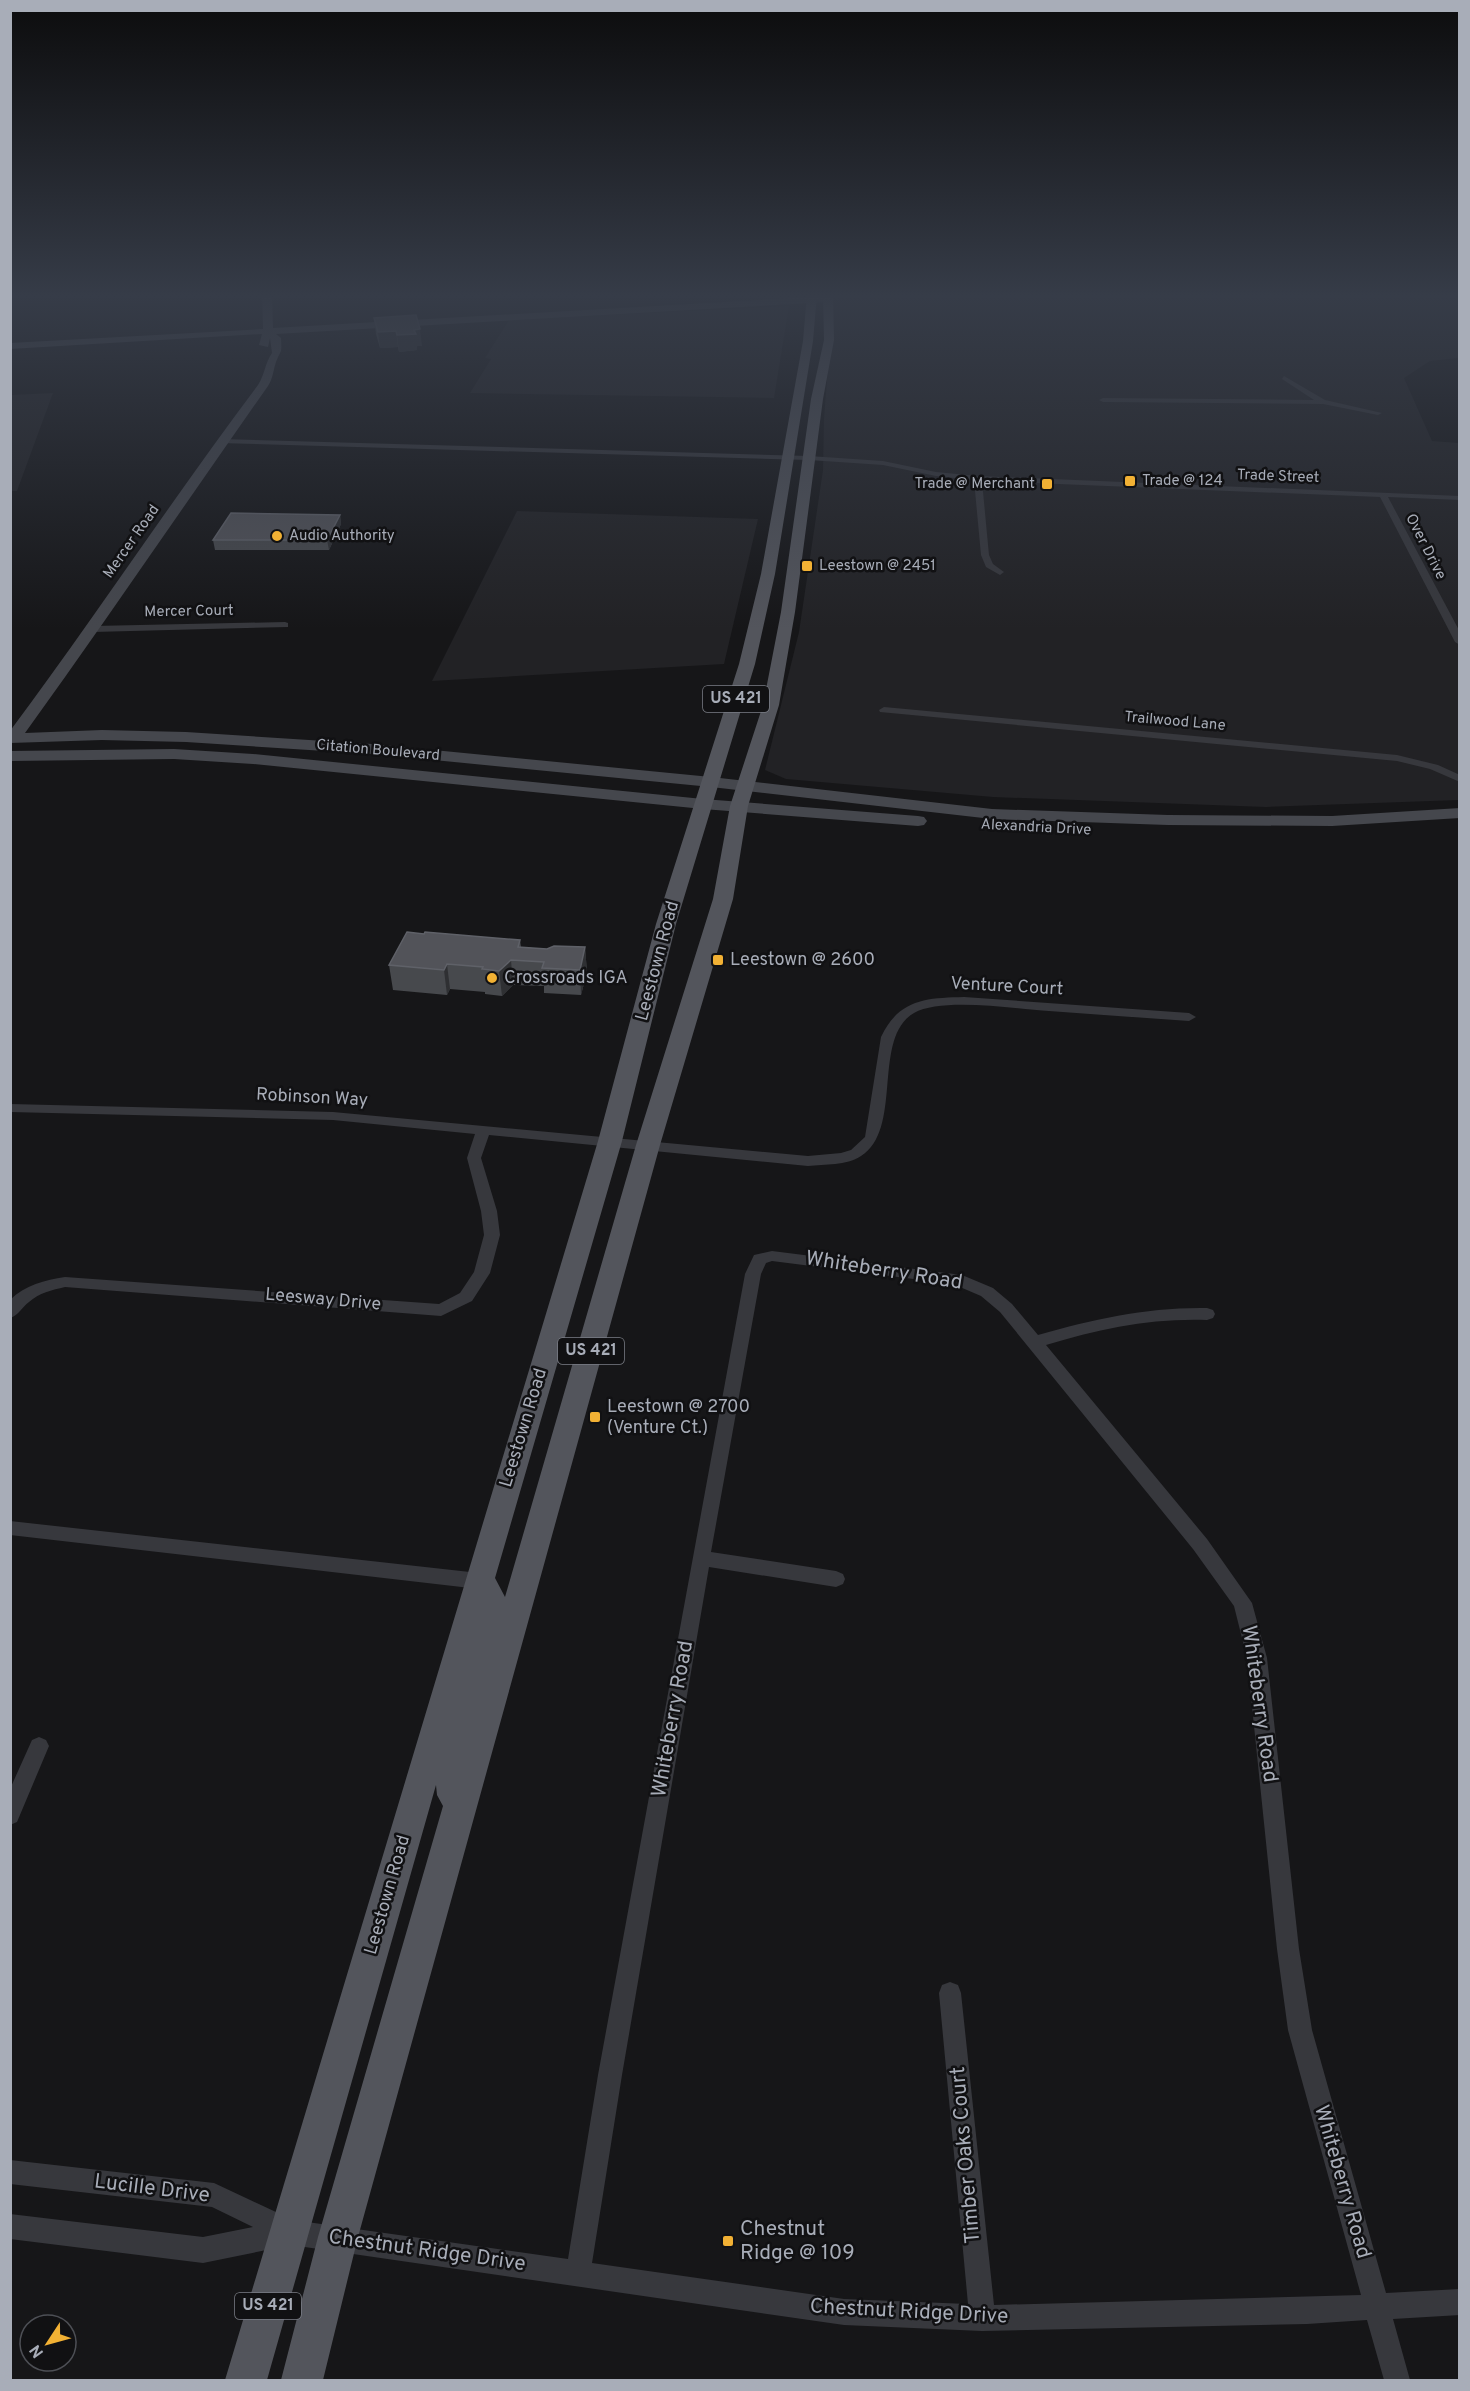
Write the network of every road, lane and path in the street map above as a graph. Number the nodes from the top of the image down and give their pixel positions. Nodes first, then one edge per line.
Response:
1 (248, 406) edge
2 (803, 406) edge
3 (812, 406) edge
4 (1343, 406) edge
5 (1378, 412) dead end
6 (222, 441) junction
7 (799, 458) junction
8 (978, 478) junction
9 (1383, 495) junction
10 (1460, 498) edge
11 (1000, 572) dead end
12 (285, 625) dead end
13 (93, 629) junction
14 (1460, 642) edge
15 (884, 710) dead end
16 (12, 739) edge
17 (10, 756) edge
18 (1460, 779) edge
19 (707, 793) junction
20 (742, 797) junction
21 (1460, 813) edge
22 (1189, 1017) dead end
23 (10, 1108) edge
24 (483, 1130) junction
25 (610, 1141) junction
26 (648, 1145) junction
27 (10, 1312) edge
28 (1207, 1314) dead end
29 (1035, 1342) junction
30 (10, 1528) edge
31 (702, 1558) junction
32 (836, 1579) dead end
33 (479, 1581) junction
34 (39, 1746) dead end
35 (461, 1812) junction
36 (10, 1815) edge
37 (950, 1993) dead end
38 (10, 2172) edge
39 (10, 2226) edge
40 (291, 2232) junction
41 (338, 2237) junction
42 (578, 2273) junction
43 (1460, 2302) edge
44 (1377, 2307) junction
45 (982, 2318) junction
46 (246, 2380) edge
47 (302, 2380) edge
48 (1397, 2380) edge

1 - 6 street, Mercer Road
2 - 7 main road, Leestown Road / US 421
3 - 7 main road, Leestown Road / US 421
4 - 5 street
6 - 7 street, Trade Street
6 - 13 street, Mercer Road
7 - 8 street, Trade Street
7 - 19 main road, Leestown Road / US 421
7 - 20 main road, Leestown Road / US 421
8 - 9 street, Trade Street
8 - 11 street
9 - 10 street, Trade Street
9 - 14 street, Over Drive
12 - 13 street, Mercer Court
13 - 16 street, Mercer Road
15 - 18 street, Trailwood Lane
16 - 19 street, Citation Boulevard
17 - 19 street, Citation Boulevard
19 - 20 street, Citation Boulevard
19 - 25 main road, Leestown Road / US 421
20 - 21 street, Alexandria Drive
20 - 26 main road, Leestown Road / US 421
22 - 26 street, Venture Court
23 - 24 street, Robinson Way
24 - 25 street, Robinson Way
24 - 27 street, Leesway Drive
25 - 26 street, Venture Court
25 - 33 main road, Leestown Road / US 421
26 - 35 main road, Leestown Road / US 421
28 - 29 street
29 - 31 street, Whiteberry Road
29 - 44 street, Whiteberry Road
30 - 33 street
31 - 32 street
31 - 42 street, Whiteberry Road
33 - 35 main road
33 - 40 main road, Leestown Road / US 421
34 - 36 street
35 - 41 main road, Leestown Road / US 421
37 - 45 street, Timber Oaks Court
38 - 40 street, Lucille Drive
39 - 40 street
40 - 41 street, Chestnut Ridge Drive
40 - 46 main road, Leestown Road / US 421
41 - 42 street, Chestnut Ridge Drive
41 - 47 main road, Leestown Road / US 421
42 - 45 street, Chestnut Ridge Drive
43 - 44 street, Chestnut Ridge Drive
44 - 45 street, Chestnut Ridge Drive
44 - 48 street, Whiteberry Road

